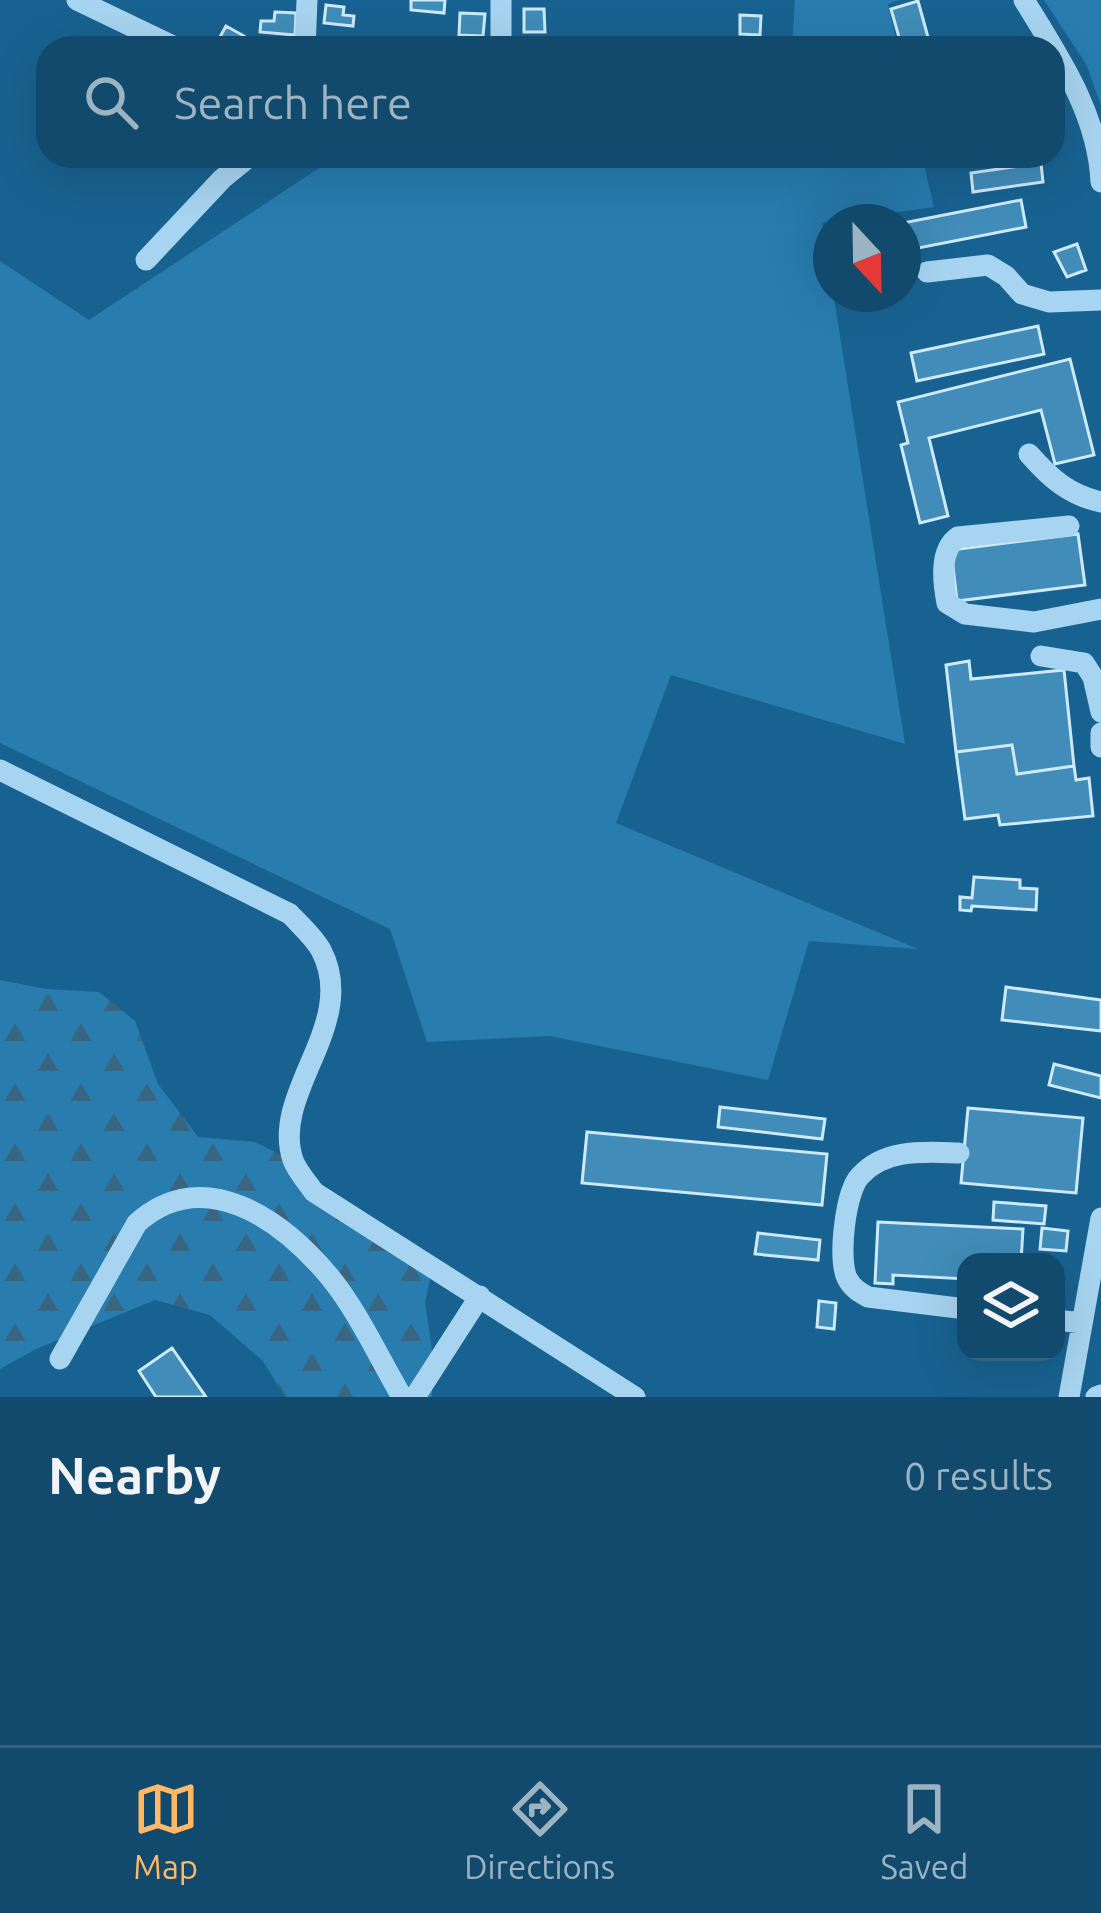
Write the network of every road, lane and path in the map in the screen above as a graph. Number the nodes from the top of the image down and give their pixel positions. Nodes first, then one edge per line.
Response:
1 (77, 0) edge
2 (307, 0) edge
3 (501, 0) edge
4 (1024, 0) edge
5 (152, 36) edge
6 (306, 36) edge
7 (501, 36) edge
8 (1046, 36) edge
9 (1065, 66) edge
10 (235, 168) edge
11 (1101, 182) edge
12 (146, 260) dead end
13 (927, 272) dead end
14 (1101, 300) edge
15 (1028, 454) dead end
16 (1101, 502) edge
17 (1069, 526) dead end
18 (1101, 609) edge
19 (1041, 656) dead end
20 (1101, 712) edge
21 (1101, 734) edge
22 (1101, 747) edge
23 (0, 770) edge
24 (959, 1154) dead end
25 (1101, 1218) edge
26 (481, 1296) junction
27 (957, 1308) edge
28 (1089, 1314) edge
29 (60, 1359) dead end
30 (402, 1397) edge
31 (415, 1397) edge
32 (635, 1397) edge
33 (1069, 1397) edge

1 - 5 street
2 - 6 street
3 - 7 street
4 - 8 street
9 - 11 street
10 - 12 street
13 - 14 street
15 - 16 street
17 - 18 street
19 - 20 street
21 - 22 street
23 - 26 street
24 - 27 street
25 - 28 street
26 - 31 street
26 - 32 street
28 - 33 street
29 - 30 street

